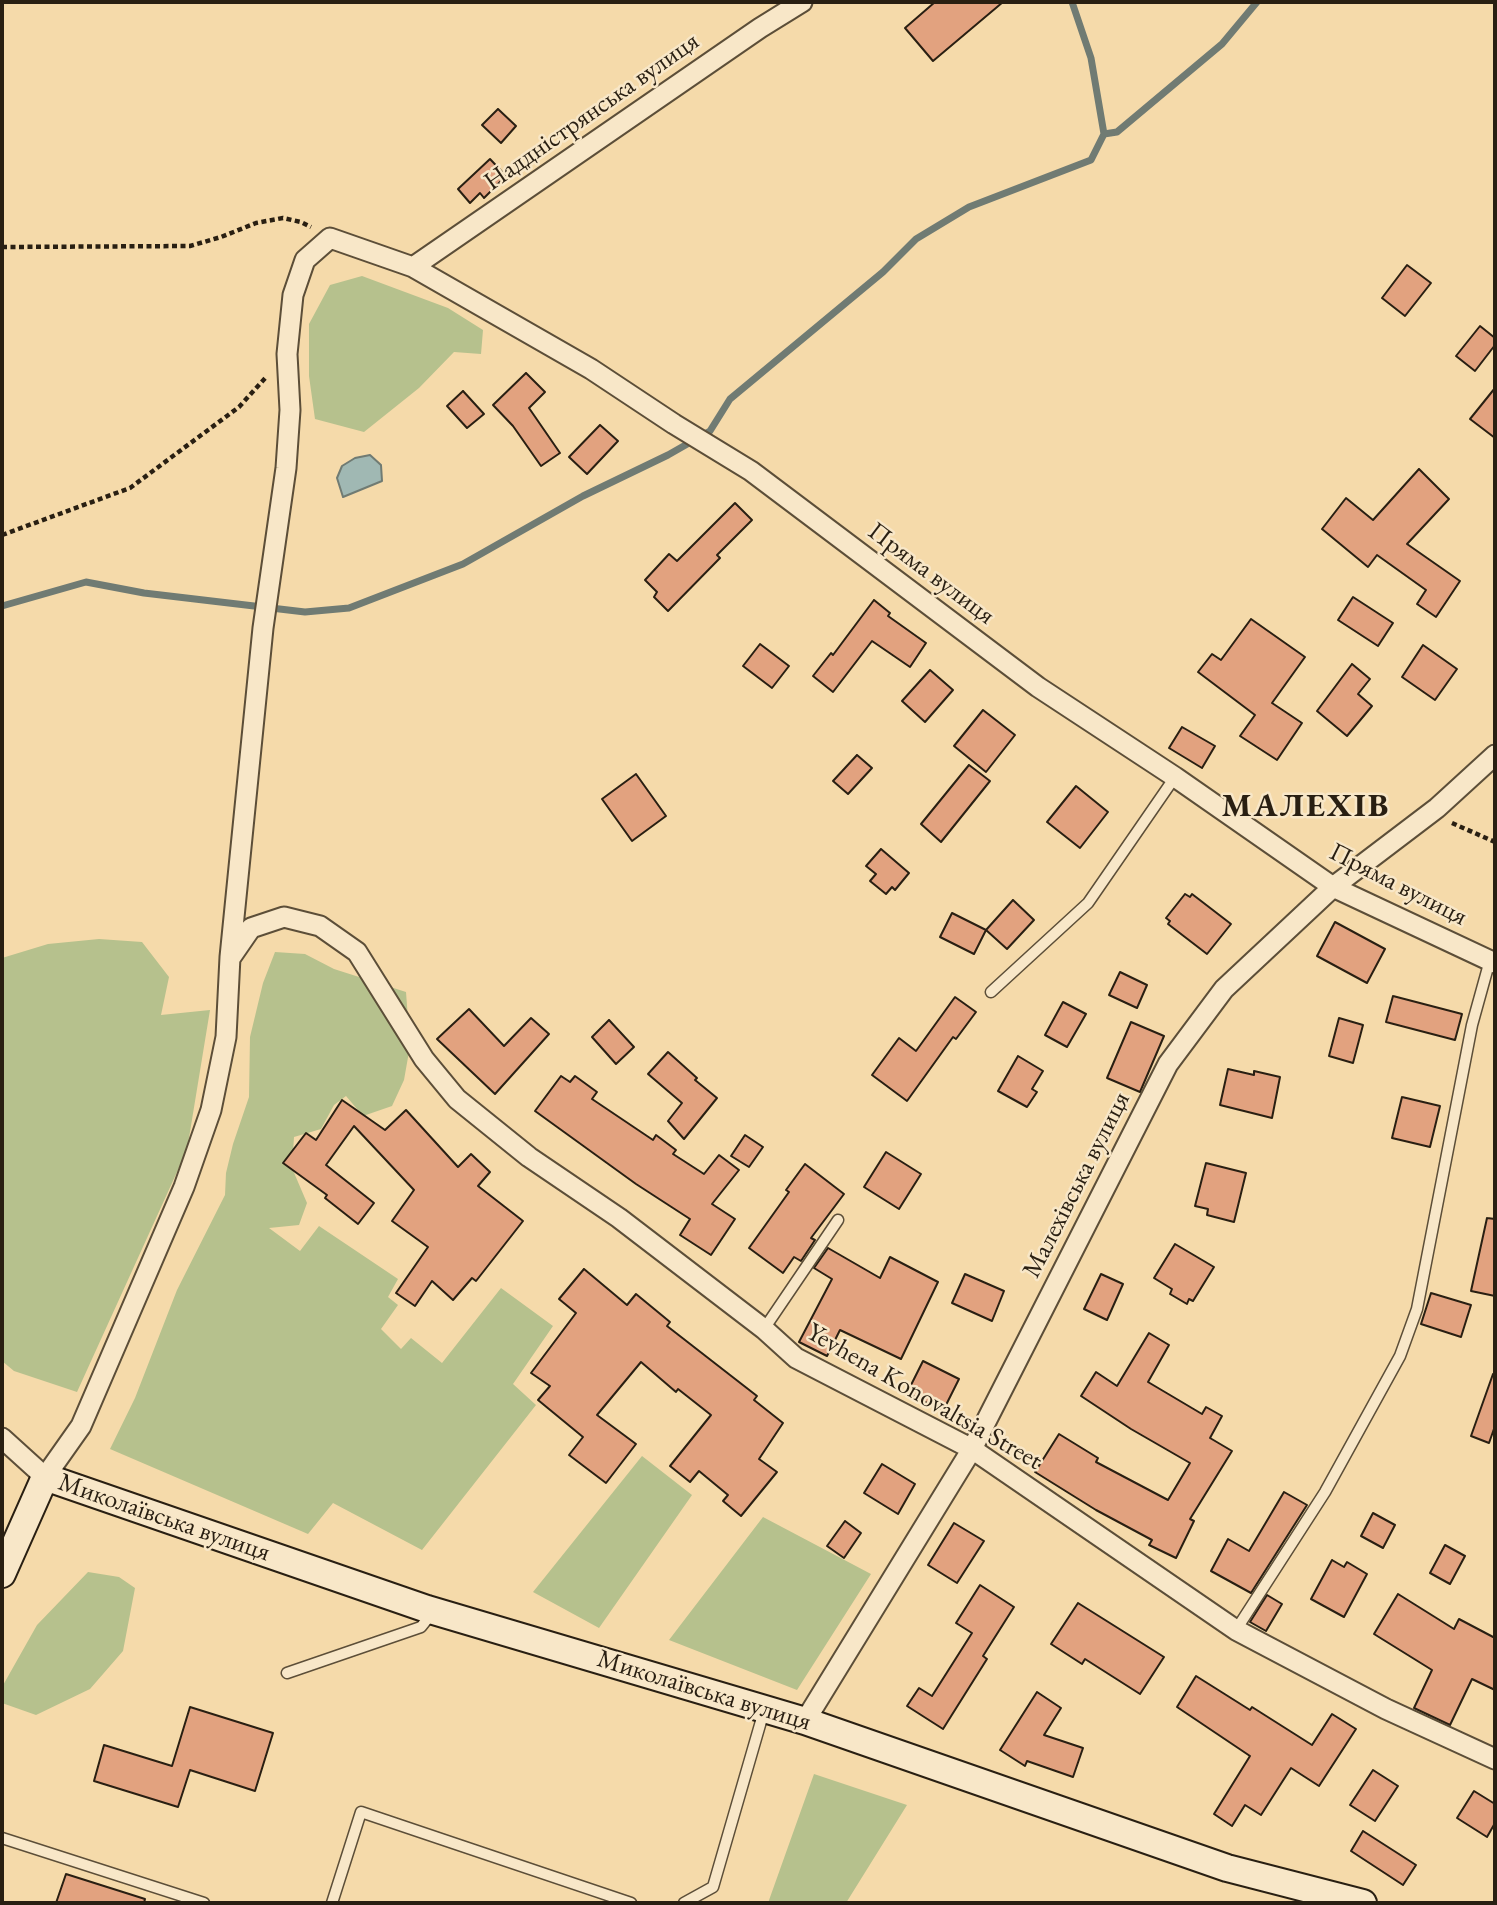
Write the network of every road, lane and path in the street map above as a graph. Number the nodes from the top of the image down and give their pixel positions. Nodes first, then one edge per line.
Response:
1 (803, 2) edge
2 (330, 238) junction
3 (2, 247) edge
4 (413, 267) junction
5 (287, 354) junction
6 (2, 535) edge
7 (1495, 755) edge
8 (1175, 777) junction
9 (1437, 808) junction
10 (1495, 842) edge
11 (1333, 887) junction
12 (230, 957) junction
13 (1492, 961) edge
14 (991, 992) dead end
15 (838, 1220) dead end
16 (764, 1329) junction
17 (2, 1438) edge
18 (972, 1449) junction
19 (45, 1477) junction
20 (2, 1574) edge
21 (434, 1611) junction
22 (1236, 1630) junction
23 (288, 1673) dead end
24 (764, 1709) junction
25 (805, 1721) junction
26 (1495, 1759) edge
27 (2, 1838) edge
28 (204, 1903) edge
29 (332, 1903) edge
30 (631, 1903) edge
31 (684, 1903) edge
32 (1363, 1903) edge

1 - 4 street, Наддністрянська вулиця
2 - 3 path
2 - 4 street, Пряма вулиця
2 - 5 street
4 - 8 street, Пряма вулиця
5 - 6 path
5 - 12 street
7 - 9 street, Малехівська вулиця
8 - 11 street, Пряма вулиця
8 - 14 lane
9 - 10 path
9 - 11 street, Малехівська вулиця
11 - 13 street, Пряма вулиця
11 - 18 street, Малехівська вулиця
12 - 16 street, Yevhena Konovaltsia Street
12 - 19 street
13 - 22 lane
15 - 16 lane
16 - 18 street, Yevhena Konovaltsia Street
17 - 19 street
18 - 22 street, Yevhena Konovaltsia Street
18 - 25 street, Малехівська вулиця
19 - 20 main road
19 - 21 main road, Миколаївська вулиця
21 - 23 lane
21 - 24 main road, Миколаївська вулиця
22 - 26 street, Yevhena Konovaltsia Street
24 - 25 main road, Миколаївська вулиця
24 - 31 lane
25 - 32 main road, Миколаївська вулиця
27 - 28 lane
29 - 30 lane

